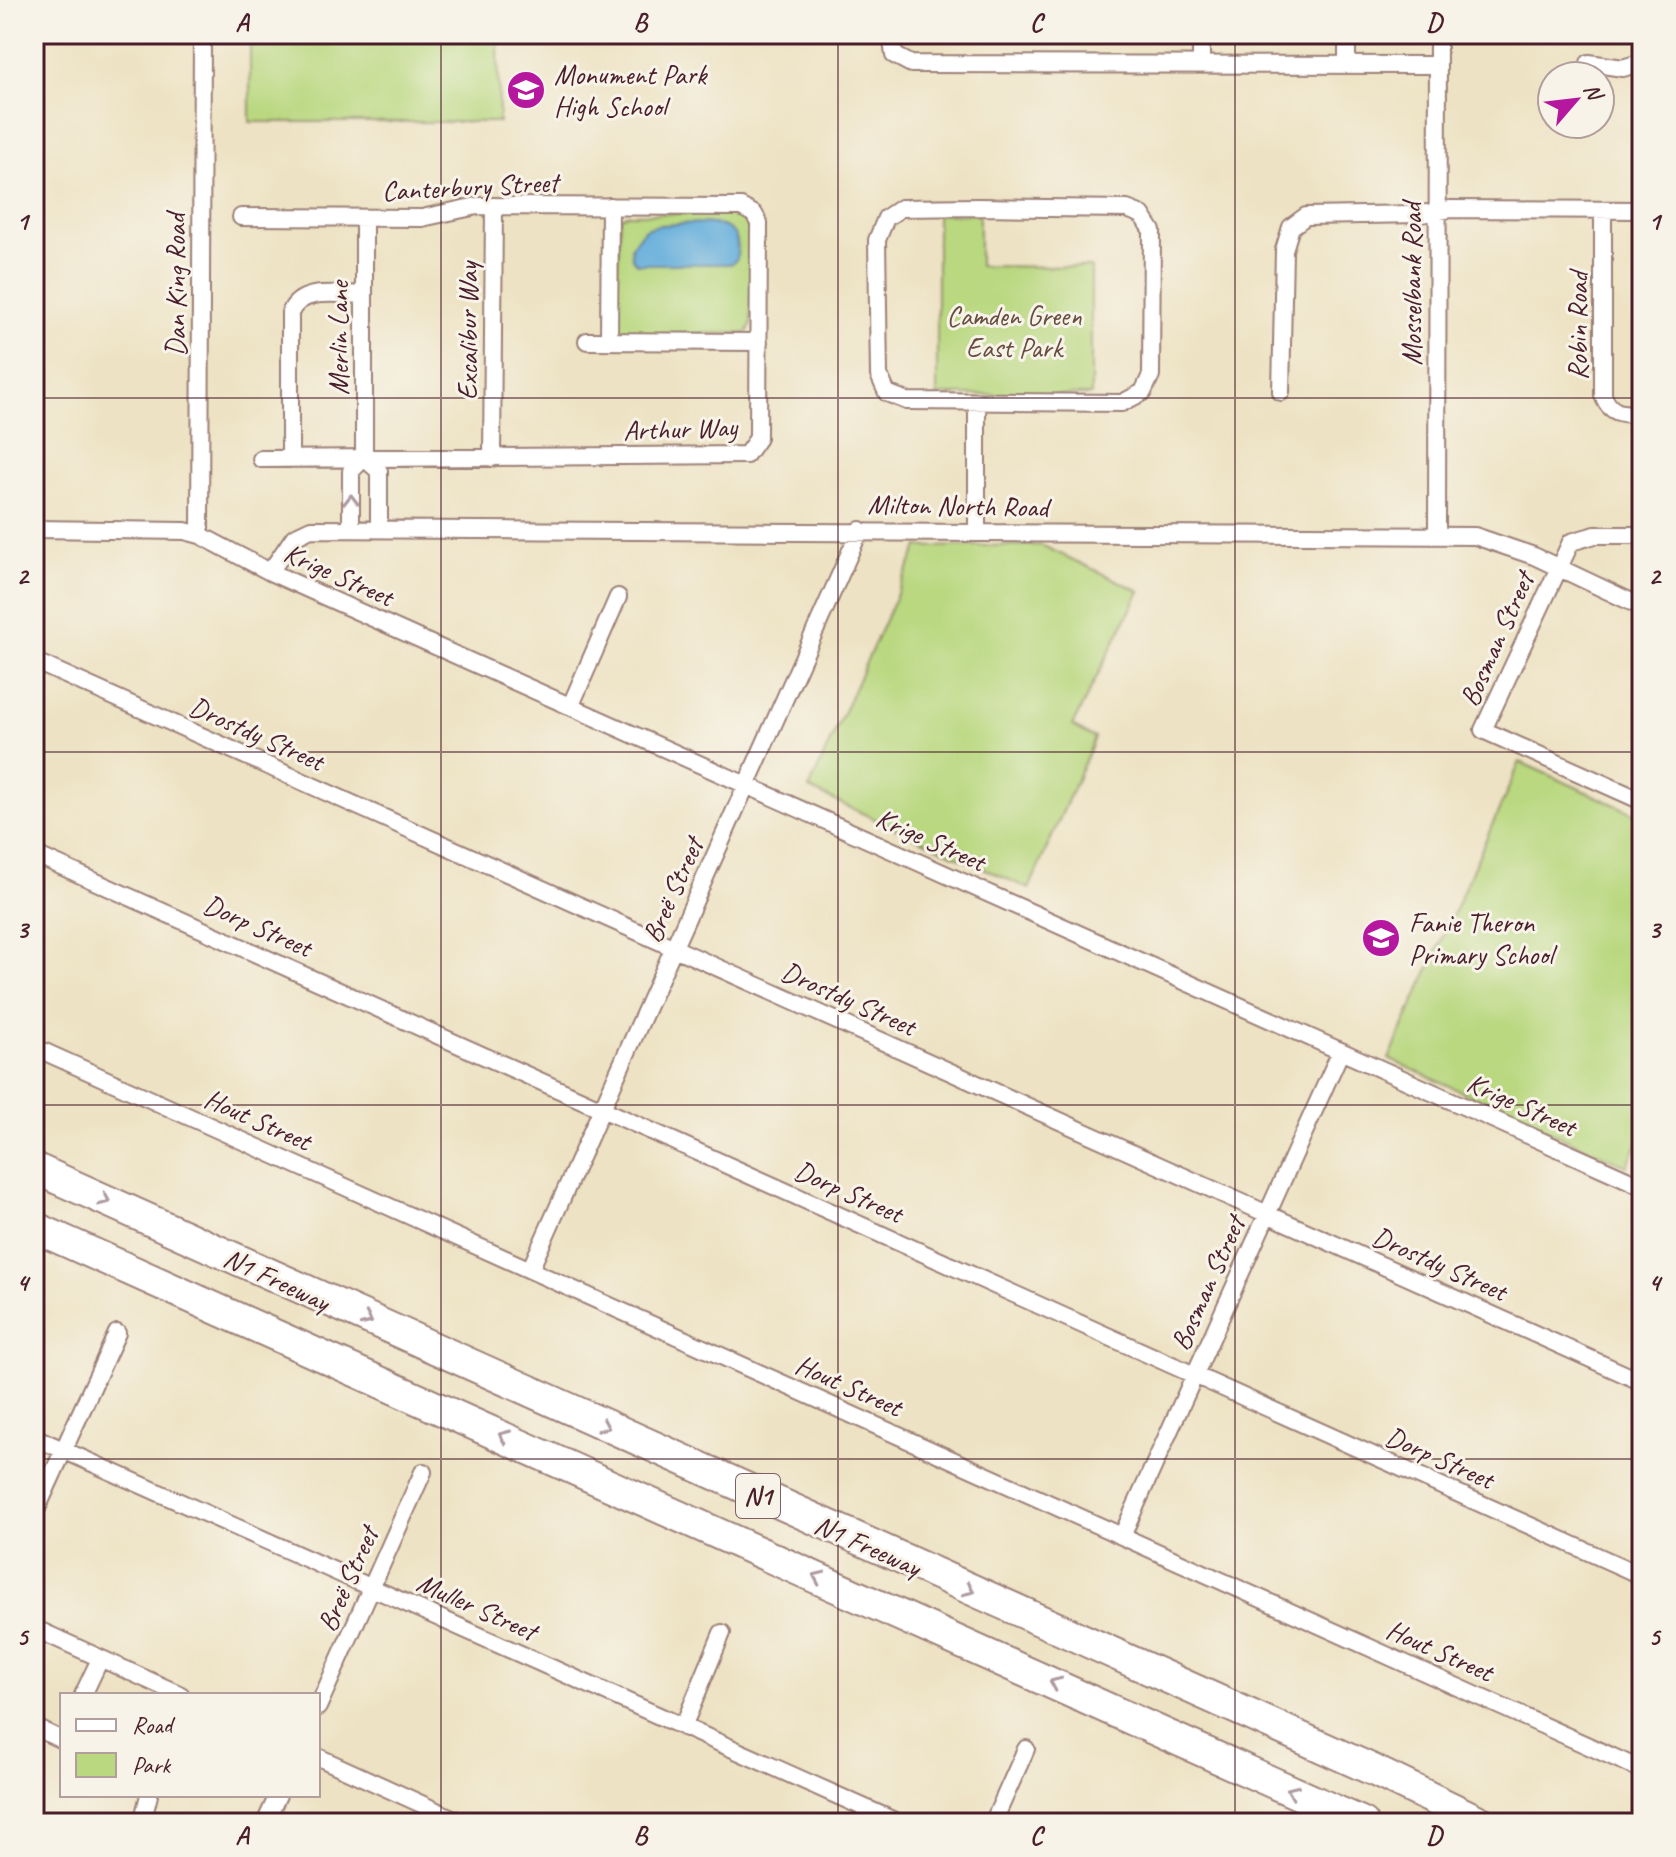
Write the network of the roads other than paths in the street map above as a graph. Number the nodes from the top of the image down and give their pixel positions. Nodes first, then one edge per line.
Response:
1 (202, 34) edge
2 (891, 34) edge
3 (1201, 34) edge
4 (1347, 34) edge
5 (1438, 34) edge
6 (1642, 62) edge
7 (1347, 63) junction
8 (1201, 64) junction
9 (1438, 65) junction
10 (1616, 67) edge
11 (494, 206) junction
12 (610, 206) junction
13 (750, 210) joint
14 (1603, 210) junction
15 (1642, 210) edge
16 (1438, 211) junction
17 (241, 217) dead end
18 (364, 218) junction
19 (364, 295) junction
20 (587, 341) dead end
21 (609, 341) junction
22 (759, 342) junction
23 (1281, 392) dead end
24 (977, 402) junction
25 (1642, 414) edge
26 (364, 458) junction
27 (492, 458) junction
28 (261, 459) dead end
29 (290, 459) junction
30 (34, 529) edge
31 (351, 529) junction
32 (379, 529) junction
33 (860, 530) junction
34 (977, 532) junction
35 (200, 535) junction
36 (1437, 535) junction
37 (1642, 535) edge
38 (1556, 568) junction
39 (270, 572) junction
40 (618, 597) dead end
41 (1642, 607) edge
42 (34, 661) edge
43 (571, 705) junction
44 (746, 785) junction
45 (1642, 801) edge
46 (34, 854) edge
47 (674, 948) junction
48 (34, 1047) edge
49 (1340, 1053) junction
50 (601, 1108) junction
51 (34, 1168) edge
52 (1642, 1186) edge
53 (1267, 1214) junction
54 (34, 1227) edge
55 (530, 1270) junction
56 (117, 1333) dead end
57 (1194, 1376) junction
58 (1642, 1382) edge
59 (34, 1437) edge
60 (63, 1450) junction
61 (423, 1472) dead end
62 (34, 1515) edge
63 (1122, 1536) junction
64 (1642, 1576) edge
65 (373, 1588) junction
66 (34, 1628) edge
67 (722, 1633) dead end
68 (100, 1659) junction
69 (84, 1693) edge
70 (176, 1693) edge
71 (320, 1703) edge
72 (34, 1727) edge
73 (683, 1727) junction
74 (60, 1738) edge
75 (1026, 1749) dead end
76 (320, 1758) edge
77 (1642, 1770) edge
78 (148, 1797) edge
79 (277, 1797) edge
80 (142, 1823) edge
81 (265, 1823) edge
82 (463, 1823) edge
83 (899, 1823) edge
84 (993, 1823) edge
85 (1363, 1823) edge
86 (1483, 1823) edge

1 - 35 street, Dan King Road
2 - 8 street
3 - 8 street
4 - 7 street
5 - 9 street, Mosselbank Road
6 - 10 street
7 - 8 street
7 - 9 street
9 - 16 street, Mosselbank Road
11 - 12 street, Canterbury Street
11 - 18 street, Canterbury Street
11 - 27 street, Excalibur Way
12 - 13 street, Canterbury Street
12 - 21 street
13 - 22 street, Arthur Way
14 - 15 street
14 - 16 street
14 - 25 street, Robin Road
16 - 23 street
16 - 36 street, Mosselbank Road
17 - 18 street, Canterbury Street
18 - 19 street, Merlin Lane
19 - 26 street, Merlin Lane
19 - 29 street
20 - 21 street
21 - 22 street
22 - 27 street, Arthur Way
24 - 24 street
24 - 34 street
26 - 27 street, Arthur Way
26 - 29 street, Arthur Way
31 -> 26 street, Merlin Lane
26 - 32 street, Merlin Lane
28 - 29 street, Arthur Way
30 - 35 street
31 - 32 street, Milton North Road
31 - 39 street, Milton North Road
32 - 33 street, Milton North Road
33 - 34 street, Milton North Road
33 - 44 street, Breë Street
34 - 36 street, Milton North Road
35 - 39 street, Krige Street
36 - 38 street, Milton North Road
37 - 38 street
38 - 41 street, Milton North Road
38 - 45 street, Bosman Street
39 - 43 street, Krige Street
40 - 43 street
42 - 47 street, Drostdy Street
43 - 44 street, Krige Street
44 - 47 street, Breë Street
44 - 49 street, Krige Street
46 - 50 street, Dorp Street
47 - 50 street, Breë Street
47 - 53 street, Drostdy Street
48 - 55 street, Hout Street
49 - 52 street, Krige Street
49 - 53 street, Bosman Street
50 - 55 street, Breë Street
50 - 57 street, Dorp Street
51 -> 86 highway, N1 Freeway / N1
53 - 57 street, Bosman Street
53 - 58 street, Drostdy Street
85 -> 54 highway, N1 Freeway / N1
55 - 63 street, Hout Street
56 - 60 street
57 - 63 street, Bosman Street
57 - 64 street, Dorp Street
59 - 60 street, Muller Street
60 - 62 street
60 - 65 street, Muller Street
61 - 65 street, Breë Street
63 - 77 street, Hout Street
65 - 71 street, Breë Street
65 - 73 street, Muller Street
66 - 68 street
67 - 73 street
68 - 69 street
68 - 70 street
72 - 74 street
73 - 83 street, Muller Street
75 - 84 street
76 - 82 street
78 - 80 street
79 - 81 street

